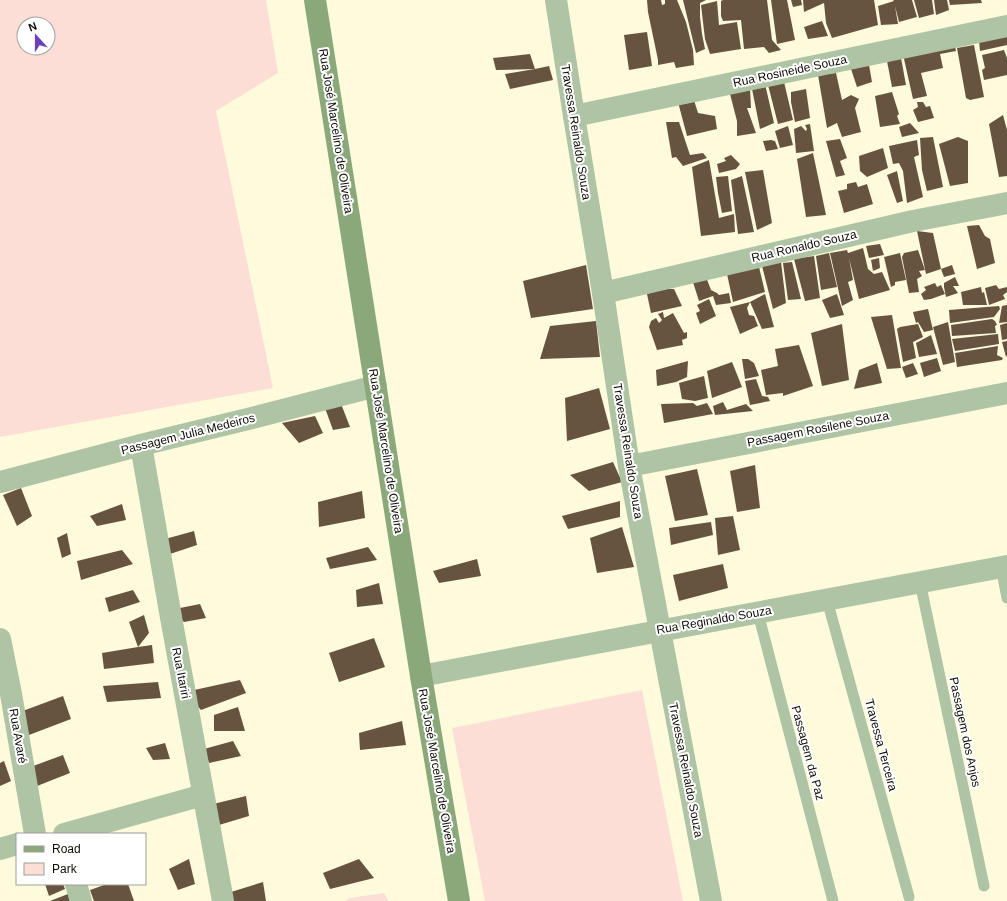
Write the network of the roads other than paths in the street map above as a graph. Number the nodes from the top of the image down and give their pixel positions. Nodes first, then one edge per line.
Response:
1 (315, 0) edge
2 (556, 0) edge
3 (1007, 26) edge
4 (574, 116) junction
5 (1007, 203) edge
6 (603, 292) junction
7 (376, 386) junction
8 (1007, 393) edge
9 (141, 445) junction
10 (629, 466) junction
11 (0, 482) edge
12 (1004, 566) edge
13 (920, 582) junction
14 (1007, 598) edge
15 (827, 600) junction
16 (758, 612) junction
17 (660, 630) junction
18 (0, 639) edge
19 (421, 676) junction
20 (204, 795) junction
21 (35, 833) edge
22 (68, 833) edge
23 (16, 844) edge
24 (0, 849) edge
25 (76, 885) edge
26 (984, 886) dead end
27 (909, 897) dead end
28 (81, 901) edge
29 (223, 901) edge
30 (460, 901) edge
31 (711, 901) edge
32 (833, 901) edge

1 - 7 street, Rua José Marcelino de Oliveira
2 - 4 street, Travessa Reinaldo Souza
3 - 4 street, Rua Rosineide Souza
4 - 6 street, Travessa Reinaldo Souza
5 - 6 street, Rua Ronaldo Souza
6 - 10 street, Travessa Reinaldo Souza
7 - 9 street, Passagem Julia Medeiros
7 - 19 street, Rua José Marcelino de Oliveira
8 - 10 street, Passagem Rosilene Souza
9 - 11 street, Passagem Julia Medeiros
9 - 20 street, Rua Itariri
10 - 17 street, Travessa Reinaldo Souza
12 - 13 street, Rua Reginaldo Souza
12 - 14 lane
13 - 15 street, Rua Reginaldo Souza
13 - 26 lane, Passagem dos Anjos
15 - 16 street, Rua Reginaldo Souza
15 - 27 lane, Travessa Terceira
16 - 17 street, Rua Reginaldo Souza
16 - 32 lane, Passagem da Paz
17 - 19 street, Rua Reginaldo Souza
17 - 31 street, Travessa Reinaldo Souza
18 - 21 street, Rua Avaré
19 - 30 street, Rua José Marcelino de Oliveira
20 - 22 street
20 - 29 street, Rua Itariri
23 - 24 street
25 - 28 street

